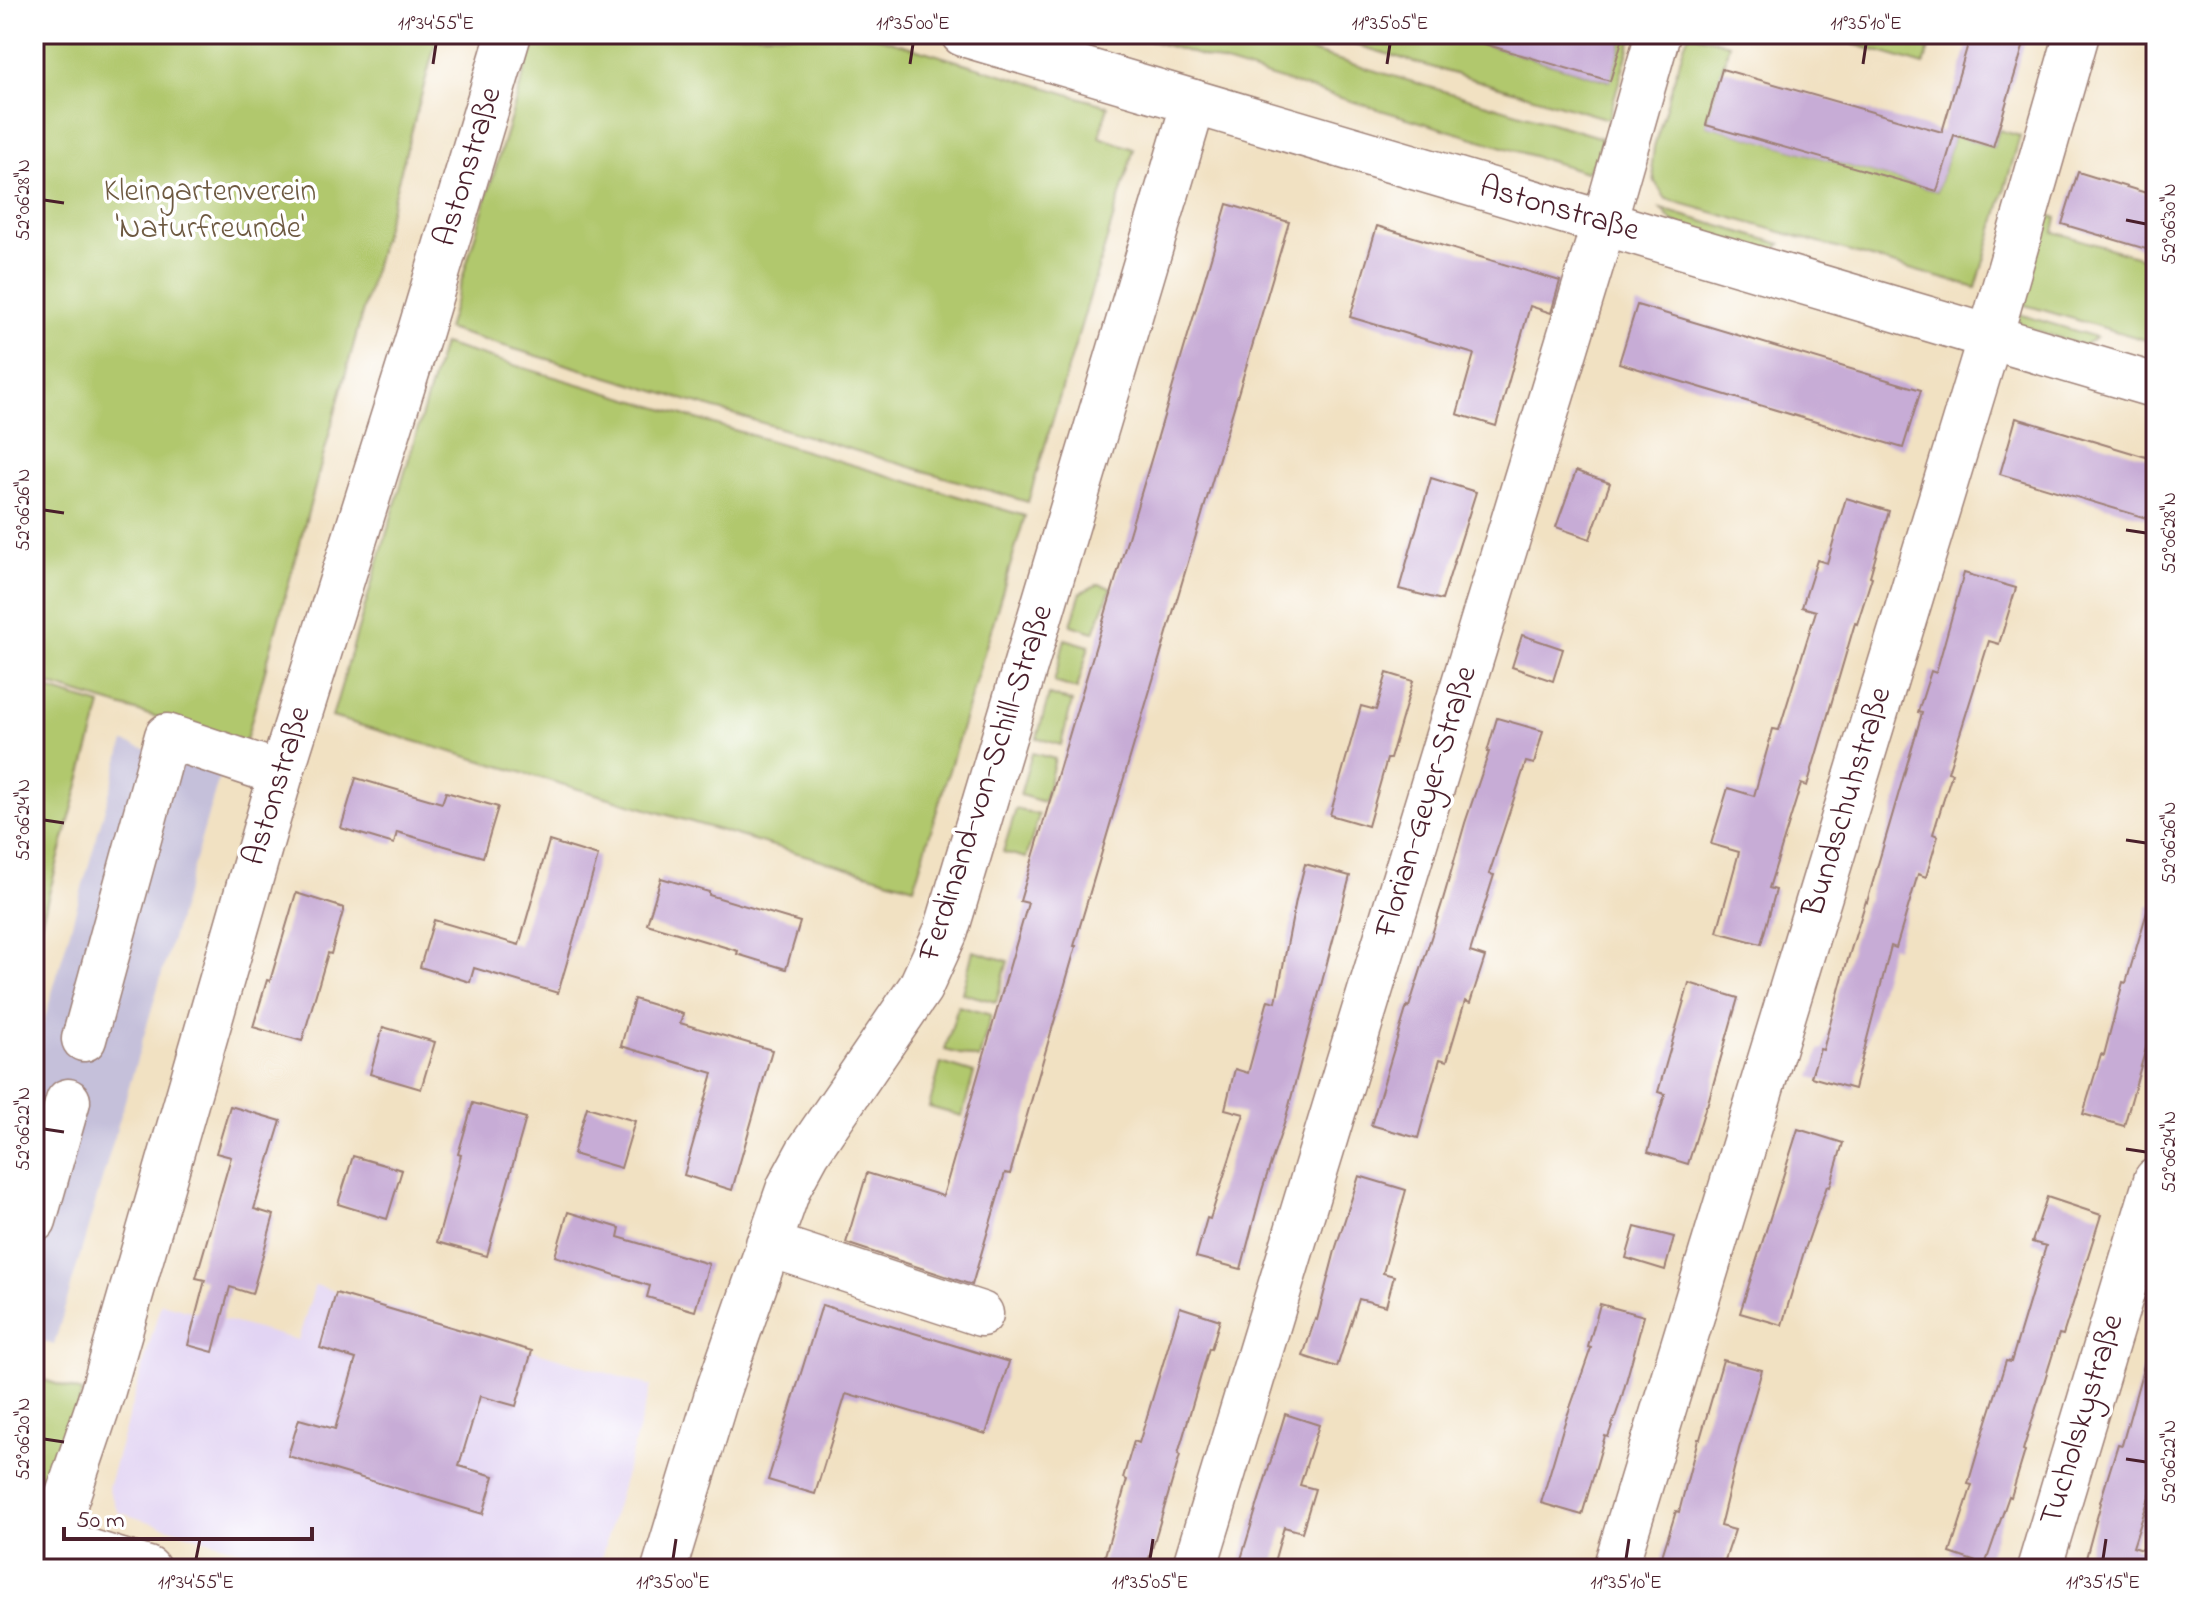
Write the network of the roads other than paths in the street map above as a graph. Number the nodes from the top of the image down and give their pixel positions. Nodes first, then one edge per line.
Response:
1 (509, 34) edge
2 (963, 34) edge
3 (1658, 34) edge
4 (2077, 34) edge
5 (1194, 102) junction
6 (1604, 223) junction
7 (1990, 337) junction
8 (2156, 386) edge
9 (281, 774) junction
10 (84, 1039) dead end
11 (68, 1101) dead end
12 (2156, 1180) edge
13 (34, 1220) edge
14 (768, 1244) junction
15 (981, 1314) dead end
16 (44, 1537) edge
17 (148, 1569) edge
18 (664, 1569) edge
19 (1194, 1569) edge
20 (1615, 1569) edge
21 (2039, 1569) edge

1 - 9 street, Astonstraße
2 - 5 street, Astonstraße
3 - 6 street, Florian-Geyer-Straße
4 - 7 street, Bundschuhstraße
5 - 6 street, Astonstraße
5 - 14 street, Ferdinand-von-Schill-Straße
6 - 7 street, Astonstraße
6 - 19 street, Florian-Geyer-Straße
7 - 8 street, Astonstraße
7 - 20 street, Bundschuhstraße
9 - 10 street
9 - 16 street, Astonstraße
11 - 13 street
12 - 21 street, Tucholskystraße
14 - 15 street
14 - 18 street, Ferdinand-von-Schill-Straße
16 - 17 street

